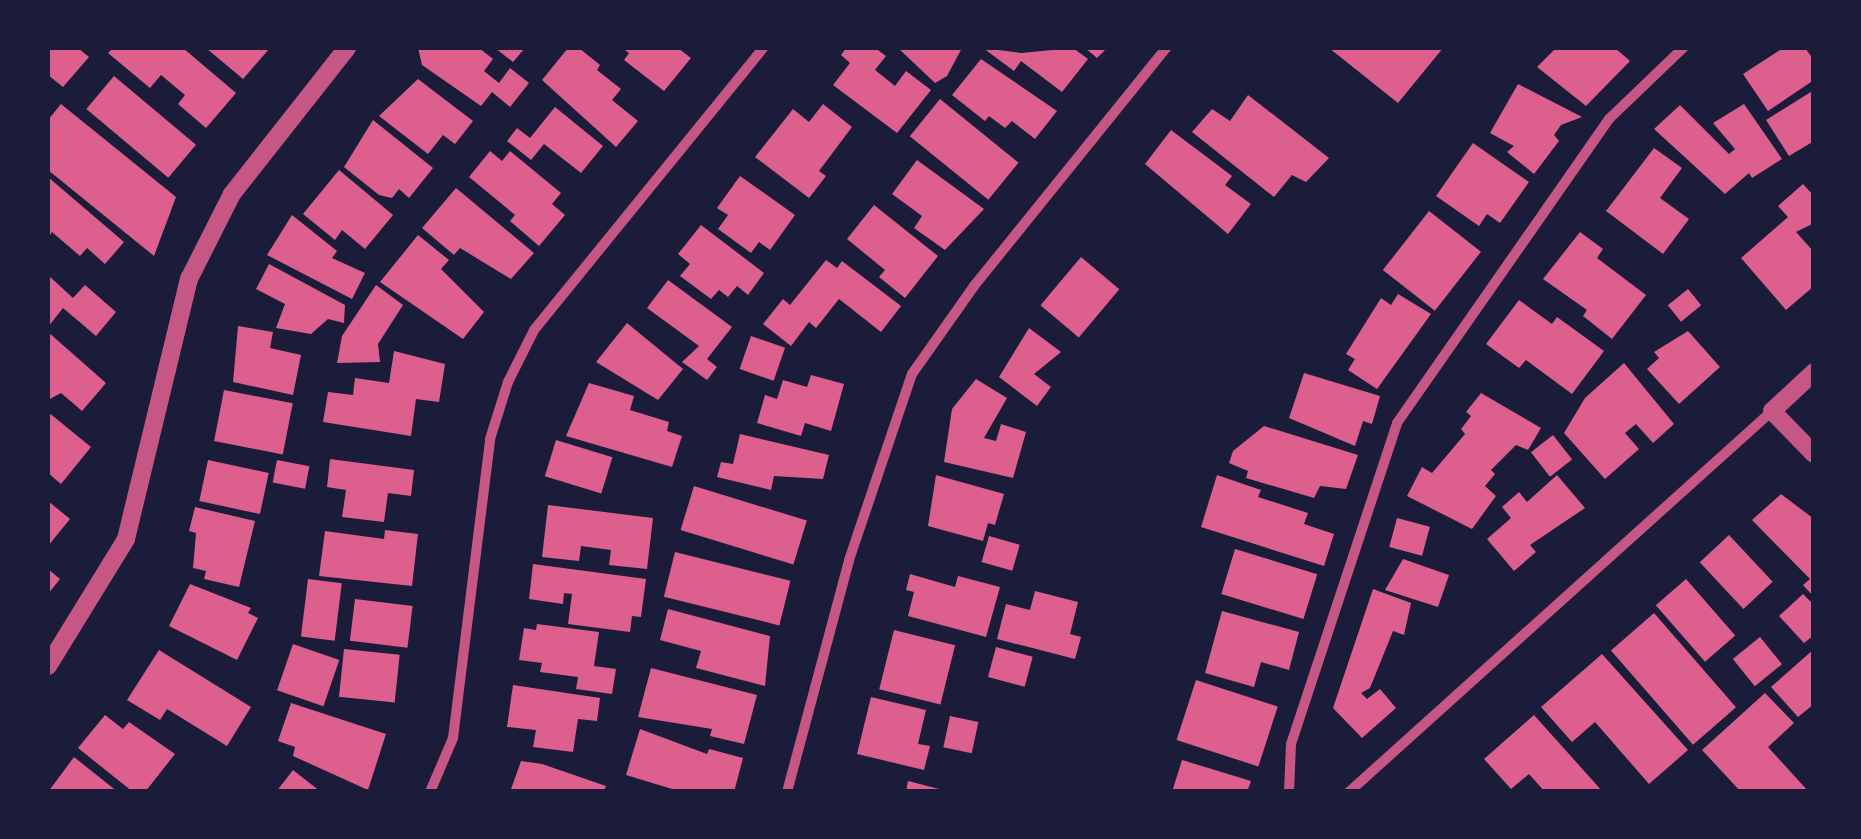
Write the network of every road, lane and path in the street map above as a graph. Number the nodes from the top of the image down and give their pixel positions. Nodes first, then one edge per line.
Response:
1 (346, 48) edge
2 (763, 48) edge
3 (1166, 48) edge
4 (1684, 48) edge
5 (1814, 372) edge
6 (1772, 410) junction
7 (1814, 454) edge
8 (48, 666) edge
9 (430, 792) edge
10 (787, 792) edge
11 (1290, 792) edge
12 (1349, 792) edge

1 - 8 street
2 - 9 street
3 - 10 street
4 - 11 street
5 - 6 street
6 - 7 street
6 - 12 street

